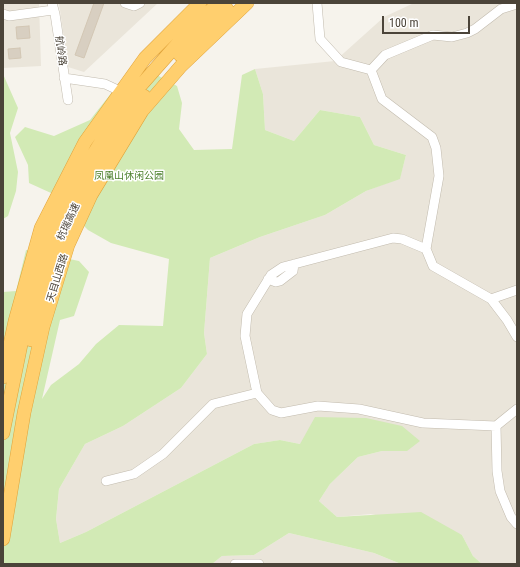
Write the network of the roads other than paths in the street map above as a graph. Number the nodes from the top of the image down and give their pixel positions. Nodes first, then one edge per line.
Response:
1 (125, 3) edge
2 (140, 3) edge
3 (200, 3) edge
4 (219, 3) edge
5 (234, 3) edge
6 (246, 3) edge
7 (317, 3) edge
8 (517, 4) edge
9 (52, 6) edge
10 (3, 14) edge
11 (372, 70) junction
12 (64, 78) junction
13 (120, 91) junction
14 (68, 100) dead end
15 (426, 249) junction
16 (517, 290) edge
17 (491, 299) junction
18 (517, 337) edge
19 (3, 377) edge
20 (257, 393) junction
21 (517, 409) edge
22 (496, 426) junction
23 (3, 433) edge
24 (106, 481) dead end
25 (3, 490) edge
26 (517, 524) edge
27 (3, 539) edge
28 (235, 564) edge
29 (259, 564) edge

1 - 2 street
3 - 13 highway
4 - 23 highway, 杭瑞高速
5 - 25 highway, 杭瑞高速
6 - 27 highway, 天目山西路
7 - 11 street
8 - 11 street
9 - 10 street
9 - 12 street, 航岭路
11 - 15 street
12 - 13 street
12 - 14 street, 航岭路
13 - 19 highway
15 - 17 street
15 - 20 street
16 - 17 street
17 - 18 street
20 - 22 street
20 - 24 street
21 - 22 street
22 - 26 street
28 - 29 street

